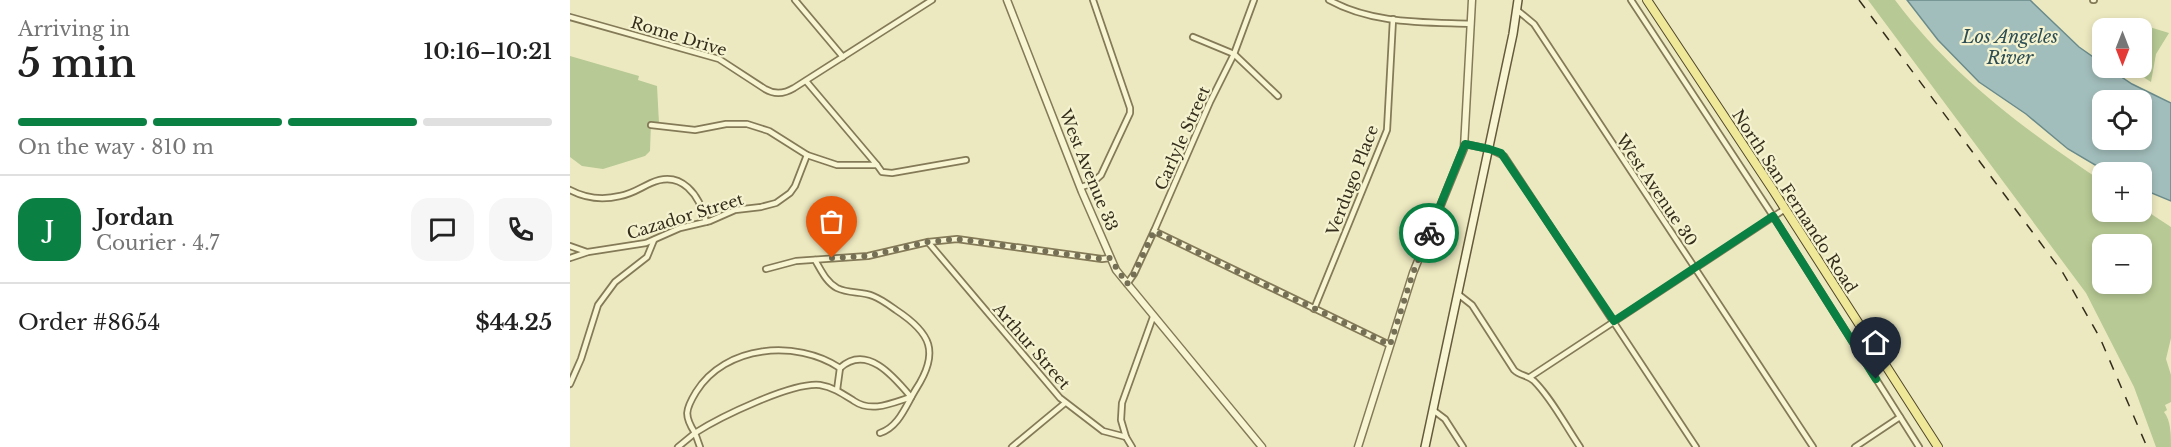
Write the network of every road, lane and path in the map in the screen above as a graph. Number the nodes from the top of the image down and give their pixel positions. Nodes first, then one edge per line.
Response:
1 (795, 0) edge
2 (932, 0) edge
3 (1007, 0) edge
4 (1093, 0) edge
5 (1254, 0) edge
6 (1329, 0) edge
7 (1472, 0) edge
8 (1518, 0) edge
9 (1631, 0) edge
10 (1647, 0) edge
11 (1517, 10) junction
12 (570, 17) edge
13 (1393, 19) junction
14 (1471, 24) junction
15 (1193, 37) dead end
16 (1234, 54) junction
17 (843, 57) junction
18 (806, 81) junction
19 (1278, 96) dead end
20 (651, 125) dead end
21 (1465, 144) junction
22 (1489, 149) junction
23 (807, 155) junction
24 (966, 160) dead end
25 (877, 165) junction
26 (1081, 187) junction
27 (570, 190) edge
28 (1785, 209) junction
29 (1773, 216) junction
30 (706, 222) junction
31 (1154, 231) junction
32 (654, 240) junction
33 (928, 242) junction
34 (570, 246) edge
35 (588, 252) junction
36 (570, 258) edge
37 (1110, 258) junction
38 (815, 260) junction
39 (1695, 267) junction
40 (766, 269) dead end
41 (1127, 284) junction
42 (1458, 294) junction
43 (1314, 309) junction
44 (1153, 317) junction
45 (1614, 321) junction
46 (1390, 345) junction
47 (840, 368) junction
48 (1530, 377) junction
49 (570, 384) edge
50 (837, 390) junction
51 (911, 397) junction
52 (1065, 403) junction
53 (1433, 410) junction
54 (1900, 417) junction
55 (695, 433) junction
56 (880, 433) dead end
57 (1126, 437) junction
58 (678, 447) edge
59 (700, 447) edge
60 (1012, 447) edge
61 (1132, 447) edge
62 (1262, 447) edge
63 (1358, 447) edge
64 (1425, 447) edge
65 (1463, 447) edge
66 (1580, 447) edge
67 (1696, 447) edge
68 (1813, 447) edge
69 (1855, 447) edge
70 (1919, 447) edge
71 (1938, 447) edge

1 - 17 street
2 - 17 street
3 - 26 street, West Avenue 33
4 - 26 street
5 - 16 street, Carlyle Street
6 - 13 street
7 - 14 street
8 - 11 main road
9 - 29 street, North San Fernando Road
10 - 28 main road, North San Fernando Road
11 - 22 main road
11 - 39 street, West Avenue 30
12 - 18 street, Rome Drive
13 - 14 street
13 - 43 street, Verdugo Place
14 - 21 street
15 - 16 street
16 - 19 street
16 - 31 street, Carlyle Street
17 - 18 street
18 - 25 street
20 - 23 street
21 - 22 street
21 - 46 street
22 - 42 main road
22 - 45 street
23 - 25 street
23 - 30 street, Cazador Street
24 - 25 street
26 - 37 street, West Avenue 33
27 - 30 street
28 - 29 street
28 - 71 main road, North San Fernando Road
29 - 39 street
29 - 54 street, North San Fernando Road
30 - 32 street, Cazador Street
31 - 41 street, Carlyle Street
31 - 43 street
32 - 35 street, Cazador Street
32 - 49 street
33 - 37 street
33 - 38 street
33 - 52 street, Arthur Street
34 - 35 street
35 - 36 street, Cazador Street
37 - 41 street, West Avenue 33
38 - 40 street
38 - 51 street
39 - 45 street
39 - 68 street, West Avenue 30
41 - 44 street, West Avenue 33
42 - 48 street
42 - 53 main road
43 - 46 street
44 - 57 street
44 - 62 street, West Avenue 33
45 - 48 street
45 - 67 street
46 - 63 street
47 - 50 street
47 - 51 street
47 - 55 street
48 - 66 street
50 - 51 street
50 - 55 street
51 - 56 street
52 - 57 street, Arthur Street
52 - 60 street
53 - 64 main road
53 - 65 street
54 - 69 street
54 - 70 street, North San Fernando Road
55 - 58 street
55 - 59 street
57 - 61 street

